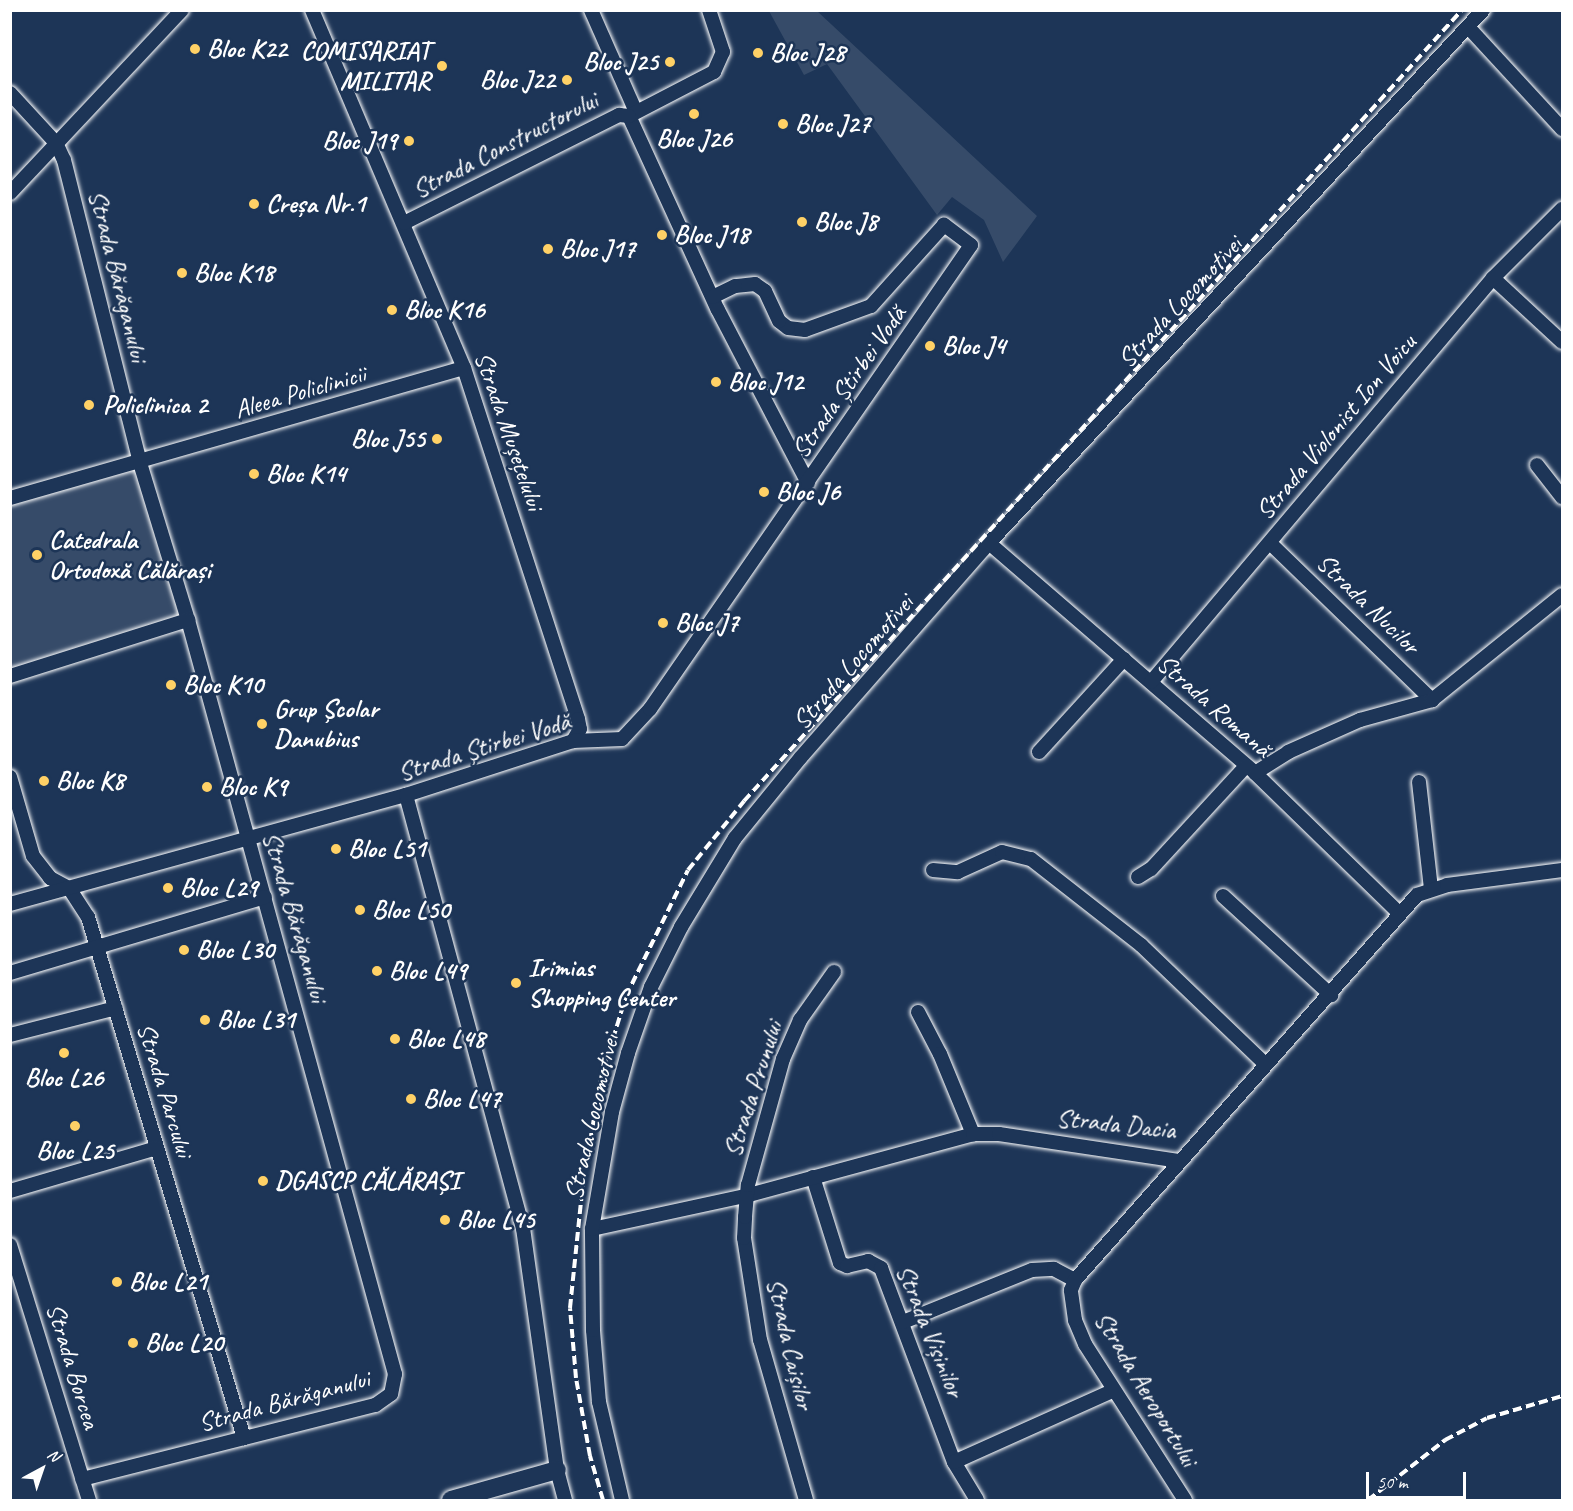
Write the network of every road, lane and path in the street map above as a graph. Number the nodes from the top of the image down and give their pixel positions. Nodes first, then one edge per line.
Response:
1 (182, 10) edge
2 (312, 10) edge
3 (591, 10) edge
4 (709, 10) edge
5 (1483, 10) edge
6 (1468, 27) junction
7 (10, 93) edge
8 (633, 114) junction
9 (1563, 129) edge
10 (56, 143) junction
11 (10, 192) edge
12 (1563, 209) edge
13 (404, 223) junction
14 (1493, 278) junction
15 (712, 297) junction
16 (1563, 342) edge
17 (464, 368) junction
18 (140, 464) junction
19 (1537, 465) dead end
20 (808, 483) junction
21 (1563, 497) edge
22 (10, 498) edge
23 (989, 543) junction
24 (1270, 543) junction
25 (1562, 595) edge
26 (189, 620) junction
27 (1124, 659) junction
28 (10, 676) edge
29 (1151, 682) junction
30 (1432, 700) junction
31 (573, 741) junction
32 (1039, 752) dead end
33 (1251, 770) junction
34 (10, 777) edge
35 (1419, 782) dead end
36 (406, 795) junction
37 (248, 838) junction
38 (933, 870) dead end
39 (1563, 870) edge
40 (1138, 877) dead end
41 (69, 888) junction
42 (1431, 889) junction
43 (1223, 896) dead end
44 (265, 897) junction
45 (10, 904) edge
46 (1400, 914) junction
47 (97, 947) junction
48 (10, 972) edge
49 (834, 972) dead end
50 (1331, 995) junction
51 (116, 1008) junction
52 (918, 1012) dead end
53 (10, 1035) edge
54 (1265, 1064) junction
55 (973, 1134) junction
56 (157, 1148) junction
57 (1180, 1161) junction
58 (813, 1177) junction
59 (10, 1191) edge
60 (749, 1196) junction
61 (592, 1229) junction
62 (10, 1245) edge
63 (1075, 1280) junction
64 (903, 1322) junction
65 (1114, 1390) junction
66 (244, 1438) junction
67 (954, 1462) junction
68 (557, 1470) junction
69 (82, 1479) junction
70 (475, 1497) edge
71 (89, 1500) edge
72 (451, 1500) edge
73 (565, 1500) edge
74 (622, 1500) edge
75 (806, 1500) edge
76 (977, 1500) edge
77 (1185, 1500) edge

1 - 10 street
2 - 13 street, Strada Mușețelului
3 - 8 street
4 - 8 street, Strada Constructorului
5 - 6 street, Strada Locomotivei
6 - 9 street
6 - 23 street, Strada Locomotivei
7 - 10 street
8 - 13 street, Strada Constructorului
8 - 15 street
10 - 11 street
10 - 18 street, Strada Bărăganului
12 - 14 street, Strada Violonist Ion Voicu
13 - 17 street, Strada Mușețelului
14 - 16 street
14 - 24 street, Strada Violonist Ion Voicu
15 - 20 street
15 - 20 street, Strada Știrbei Vodă
17 - 18 street, Aleea Policlinicii
17 - 31 street, Strada Mușețelului
18 - 22 street, Aleea Policlinicii
18 - 26 street, Strada Bărăganului
19 - 21 street
20 - 31 street, Strada Știrbei Vodă
23 - 27 street, Strada Romană
23 - 61 street, Strada Locomotivei
24 - 29 street, Strada Violonist Ion Voicu
24 - 30 street, Strada Nucilor
25 - 30 street
26 - 28 street
26 - 37 street, Strada Bărăganului
27 - 29 street, Strada Romană
27 - 32 street
29 - 33 street, Strada Romană
30 - 33 street
31 - 36 street, Strada Știrbei Vodă
33 - 40 street
33 - 46 street, Strada Romană
34 - 41 street, Strada Parcului
35 - 42 street
36 - 37 street, Strada Știrbei Vodă
36 - 68 street
37 - 41 street, Strada Știrbei Vodă
37 - 44 street, Strada Bărăganului
38 - 54 street
39 - 42 street, Strada Dacia
41 - 45 street, Strada Știrbei Vodă
41 - 47 street, Strada Parcului
42 - 46 street, Strada Dacia
43 - 50 street
44 - 47 street
44 - 66 street, Strada Bărăganului
46 - 50 street, Strada Dacia
47 - 48 street
47 - 51 street, Strada Parcului
49 - 60 street, Strada Prunului
50 - 54 street, Strada Dacia
51 - 53 street
51 - 56 street, Strada Parcului
52 - 55 street
54 - 57 street, Strada Dacia
55 - 57 street, Strada Dacia
55 - 58 street, Strada Dacia
56 - 59 street
56 - 66 street, Strada Parcului
57 - 63 street
58 - 60 street, Strada Dacia
58 - 64 street, Strada Vișinilor
60 - 61 street, Strada Dacia
60 - 75 street, Strada Caișilor
61 - 74 street, Strada Locomotivei
62 - 69 street, Strada Borcea
63 - 64 street
63 - 65 street, Strada Aeroportului
64 - 67 street, Strada Vișinilor
65 - 67 street
65 - 77 street, Strada Aeroportului
66 - 69 street, Strada Bărăganului
67 - 76 street, Strada Vișinilor
68 - 70 main road
68 - 73 street
69 - 71 street, Strada Borcea
70 - 72 main road

